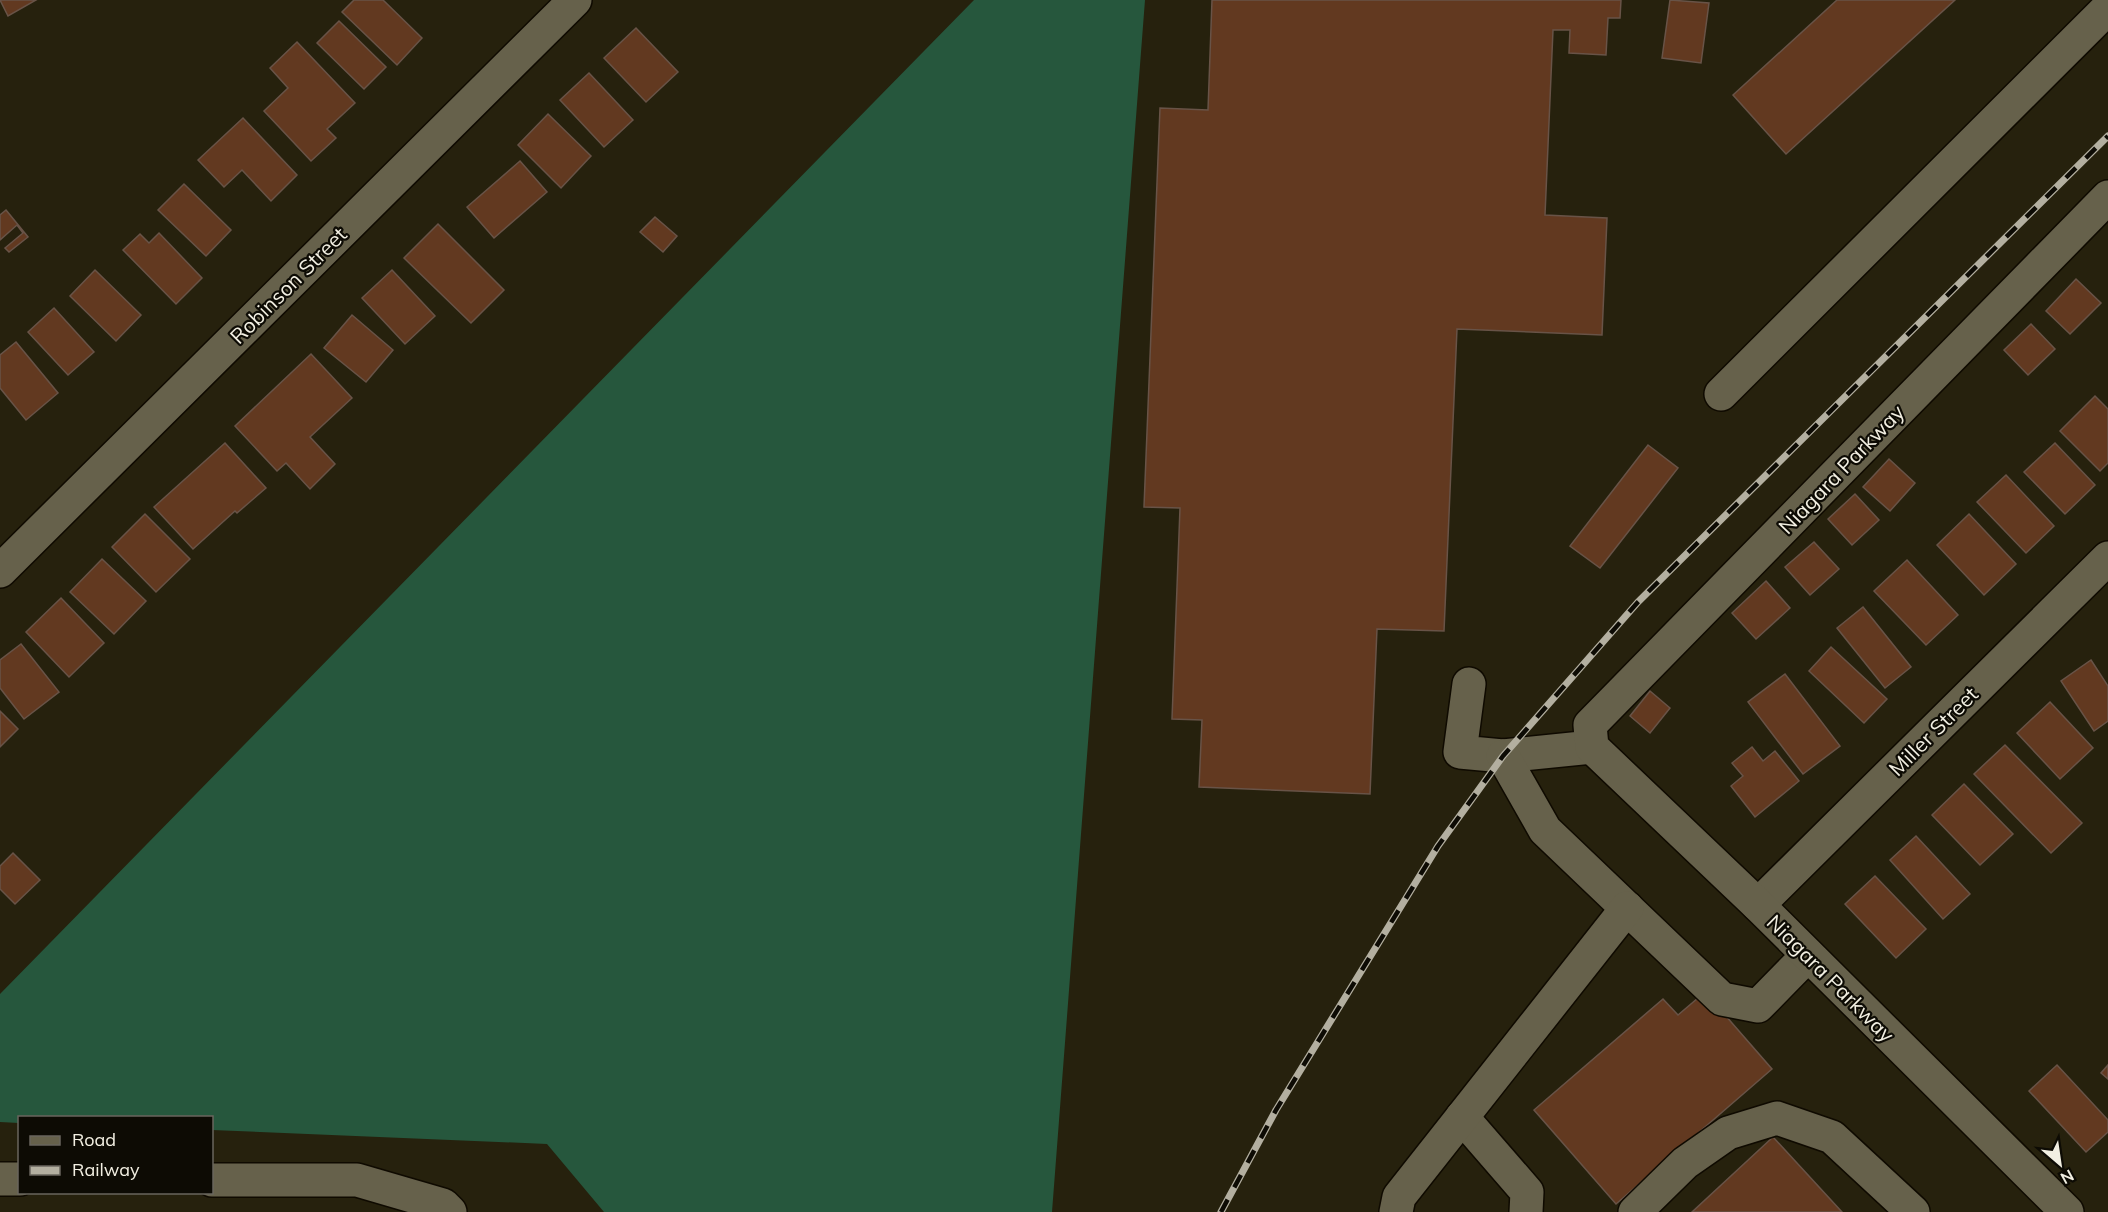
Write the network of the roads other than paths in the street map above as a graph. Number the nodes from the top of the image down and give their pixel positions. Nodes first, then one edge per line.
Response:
1 (575, 0) edge
2 (2108, 8) edge
3 (2108, 197) edge
4 (1721, 394) dead end
5 (2108, 558) edge
6 (0, 571) edge
7 (1469, 684) dead end
8 (1592, 747) junction
9 (1503, 756) junction
10 (1758, 905) junction
11 (1627, 908) junction
12 (1808, 955) junction
13 (1462, 1117) junction
14 (0, 1179) edge
15 (18, 1179) edge
16 (213, 1180) edge
17 (450, 1212) edge
18 (1396, 1212) edge
19 (1526, 1212) edge
20 (1635, 1212) edge
21 (1913, 1212) edge
22 (2067, 1212) edge

1 - 6 street, Robinson Street
2 - 4 street
3 - 8 street, Niagara Parkway
5 - 10 street, Miller Street
7 - 9 street
8 - 9 street
8 - 10 street, Niagara Parkway
9 - 11 street
10 - 12 street, Niagara Parkway
11 - 12 street
11 - 13 street
12 - 22 street, Niagara Parkway
13 - 18 street
13 - 19 street
14 - 15 street
16 - 17 street
20 - 21 street

